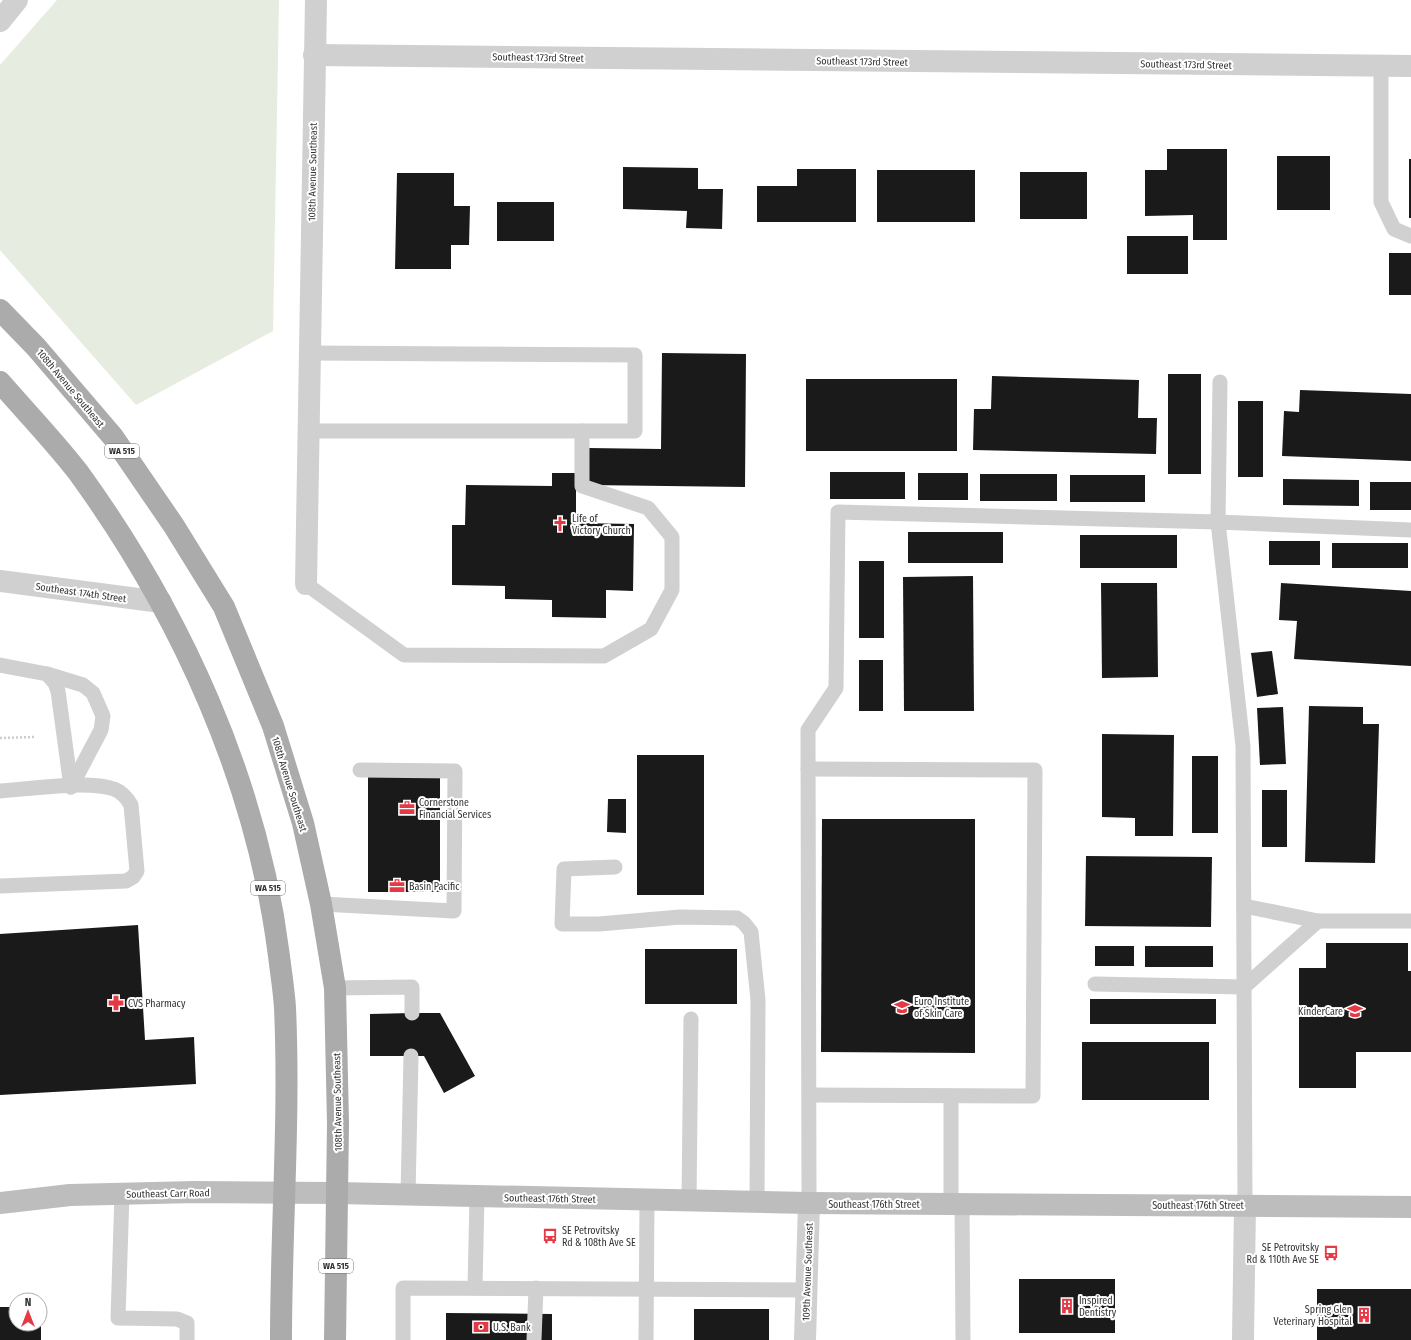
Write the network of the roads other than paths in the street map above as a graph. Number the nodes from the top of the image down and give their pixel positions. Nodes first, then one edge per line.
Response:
1 (17, 0) edge
2 (316, 0) edge
3 (0, 21) edge
4 (314, 55) junction
5 (1381, 66) junction
6 (1411, 66) edge
7 (1411, 236) edge
8 (0, 310) edge
9 (309, 353) junction
10 (0, 382) edge
11 (1220, 382) dead end
12 (308, 431) junction
13 (582, 431) junction
14 (1218, 522) junction
15 (1411, 530) edge
16 (0, 580) edge
17 (306, 584) joint
18 (161, 602) junction
19 (0, 665) edge
20 (47, 674) junction
21 (808, 769) junction
22 (360, 770) dead end
23 (71, 786) junction
24 (0, 792) edge
25 (615, 867) dead end
26 (0, 886) edge
27 (321, 904) junction
28 (1244, 906) junction
29 (1318, 921) junction
30 (1411, 921) edge
31 (1096, 984) dead end
32 (1244, 987) junction
33 (335, 988) junction
34 (412, 1013) dead end
35 (691, 1019) dead end
36 (411, 1056) dead end
37 (808, 1095) junction
38 (951, 1096) junction
39 (284, 1193) junction
40 (337, 1193) junction
41 (122, 1194) junction
42 (408, 1195) junction
43 (476, 1196) junction
44 (647, 1200) junction
45 (689, 1201) junction
46 (757, 1202) junction
47 (0, 1203) edge
48 (809, 1203) junction
49 (956, 1204) junction
50 (1245, 1206) junction
51 (1411, 1208) edge
52 (476, 1288) junction
53 (536, 1288) junction
54 (646, 1289) junction
55 (808, 1290) junction
56 (187, 1340) edge
57 (281, 1340) edge
58 (335, 1340) edge
59 (403, 1340) edge
60 (534, 1340) edge
61 (646, 1340) edge
62 (804, 1340) edge
63 (963, 1340) edge
64 (1244, 1340) edge

1 - 3 street
2 - 4 street, 108th Avenue Southeast
4 - 5 street, Southeast 173rd Street
4 - 9 street, 108th Avenue Southeast
5 - 6 street, Southeast 173rd Street
5 - 7 lane
8 - 27 main road, 108th Avenue Southeast / WA 515
9 - 12 street, 108th Avenue Southeast
9 - 13 lane
10 - 18 main road, WA 515
11 - 14 lane
12 - 13 lane
12 - 17 street, 108th Avenue Southeast
13 - 17 lane
14 - 15 lane
14 - 21 lane
14 - 28 lane
16 - 18 street, Southeast 174th Street
18 - 39 main road, WA 515
19 - 20 lane
20 - 23 lane
20 - 23 lane
21 - 37 lane
21 - 38 lane
22 - 27 lane
23 - 24 lane
23 - 26 lane
25 - 46 lane
27 - 33 main road, 108th Avenue Southeast / WA 515
28 - 29 lane
28 - 32 lane
29 - 30 lane
29 - 32 lane
31 - 32 lane
32 - 50 lane
33 - 34 lane
33 - 40 main road, 108th Avenue Southeast / WA 515
35 - 45 lane
36 - 42 lane
37 - 38 lane
37 - 48 lane
38 - 49 lane
39 - 40 main road, Southeast Carr Road
39 - 41 main road, Southeast Carr Road
39 - 57 main road, WA 515
40 - 42 main road, Southeast 176th Street
40 - 58 main road, 108th Avenue Southeast / WA 515
41 - 47 main road, Southeast Carr Road
41 - 56 lane
42 - 43 main road, Southeast 176th Street
43 - 44 main road, Southeast 176th Street
43 - 52 lane
44 - 45 main road, Southeast 176th Street
44 - 54 lane
45 - 46 main road, Southeast 176th Street
46 - 48 main road, Southeast 176th Street
48 - 49 main road, Southeast 176th Street
48 - 55 street, 109th Avenue Southeast
49 - 50 main road, Southeast 176th Street
49 - 63 lane
50 - 51 main road, Southeast 176th Street
50 - 64 street
52 - 53 lane
52 - 59 lane
53 - 54 lane
53 - 60 lane
54 - 55 lane
54 - 61 lane
55 - 62 street, 109th Avenue Southeast

